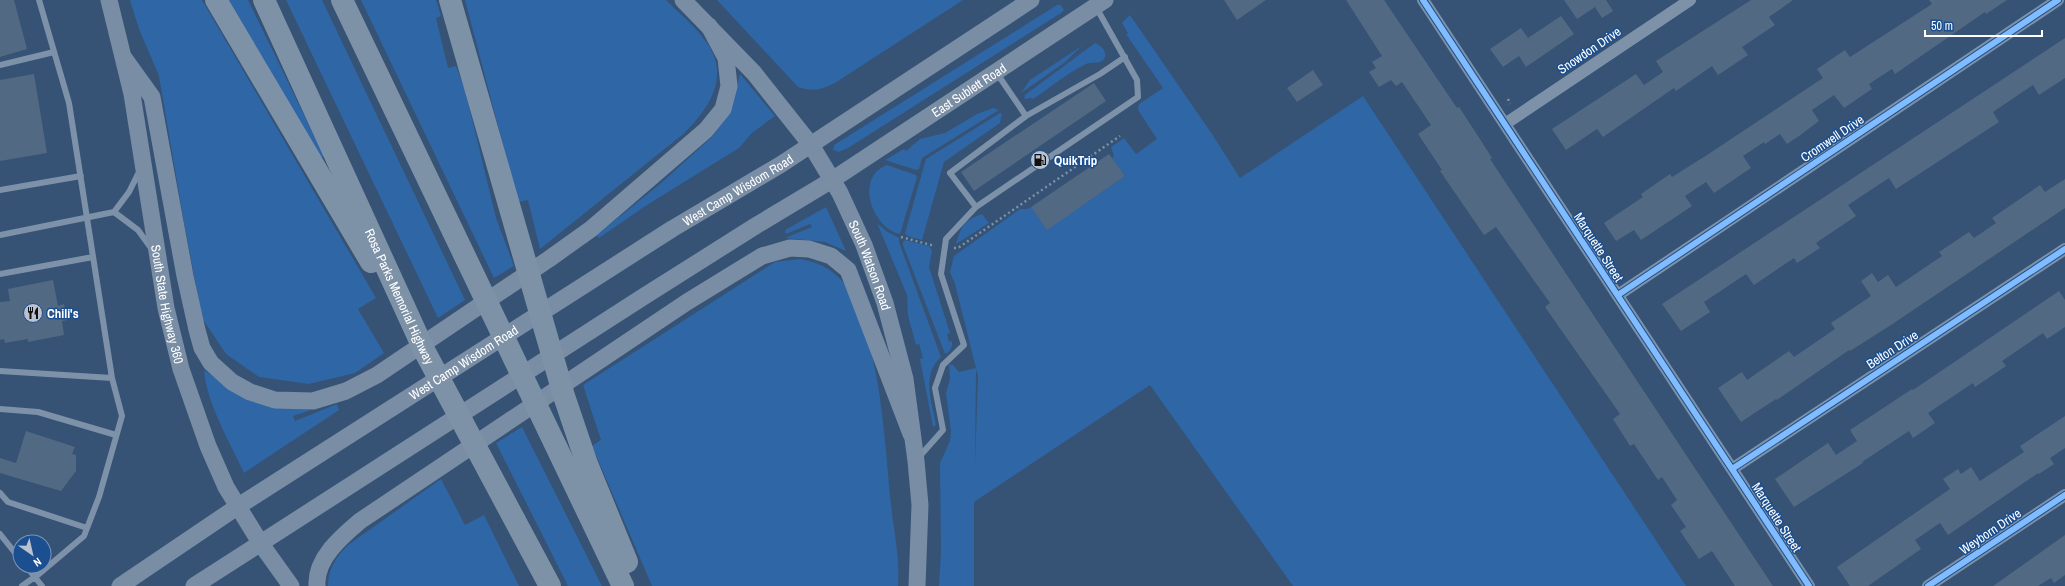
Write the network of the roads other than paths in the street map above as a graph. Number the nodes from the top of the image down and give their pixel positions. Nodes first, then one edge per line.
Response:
1 (39, 0) edge
2 (109, 0) edge
3 (216, 0) edge
4 (264, 0) edge
5 (342, 0) edge
6 (450, 0) edge
7 (683, 0) edge
8 (1031, 0) edge
9 (1423, 0) edge
10 (1690, 0) edge
11 (2058, 0) edge
12 (1098, 2) edge
13 (709, 26) junction
14 (54, 52) junction
15 (1125, 56) junction
16 (124, 58) junction
17 (0, 65) edge
18 (996, 72) junction
19 (1026, 116) junction
20 (1504, 124) junction
21 (811, 145) junction
22 (144, 159) junction
23 (81, 176) junction
24 (832, 180) junction
25 (0, 190) edge
26 (976, 207) junction
27 (114, 212) junction
28 (87, 218) junction
29 (0, 235) edge
30 (2065, 248) edge
31 (93, 257) junction
32 (159, 259) junction
33 (0, 274) edge
34 (1618, 295) junction
35 (425, 352) junction
36 (0, 371) edge
37 (112, 378) junction
38 (0, 409) edge
39 (911, 434) junction
40 (116, 435) junction
41 (916, 461) junction
42 (1732, 468) junction
43 (0, 493) edge
44 (2065, 495) edge
45 (237, 507) junction
46 (88, 528) junction
47 (0, 534) edge
48 (261, 544) junction
49 (12, 549) edge
50 (33, 574) edge
51 (35, 577) junction
52 (22, 586) edge
53 (42, 586) edge
54 (120, 586) edge
55 (194, 586) edge
56 (290, 586) edge
57 (317, 586) edge
58 (550, 586) edge
59 (623, 586) edge
60 (636, 586) edge
61 (917, 586) edge
62 (1810, 586) edge
63 (1928, 586) edge

1 - 14 lane
2 - 16 main road, South State Highway 360
3 - 35 highway
4 - 35 highway, Rosa Parks Memorial Highway
5 - 59 highway
6 - 60 highway
7 - 13 main road, South Watson Road
8 - 21 main road
9 - 20 street, Marquette Street
10 - 20 street, Snowdon Drive
11 - 34 street, Cromwell Drive
12 - 15 lane
12 - 18 main road, East Sublett Road
13 - 16 main road
13 - 21 main road, South Watson Road
14 - 17 lane
14 - 23 lane
15 - 19 lane
15 - 26 lane
16 - 22 main road, South State Highway 360
18 - 19 lane
18 - 24 main road, East Sublett Road
19 - 26 lane
20 - 34 street, Marquette Street
21 - 24 main road, South Watson Road
21 - 45 main road, West Camp Wisdom Road
22 - 27 lane
22 - 32 main road, South State Highway 360
23 - 25 lane
23 - 28 lane
24 - 39 main road, South Watson Road
24 - 48 main road
26 - 41 lane
27 - 28 lane
27 - 32 lane
28 - 29 lane
28 - 31 lane
30 - 42 street, Belton Drive
31 - 33 lane
31 - 37 lane
32 - 45 main road, South State Highway 360
34 - 42 street, Marquette Street
35 - 58 highway, Rosa Parks Memorial Highway
36 - 37 lane
37 - 40 lane
38 - 40 lane
39 - 41 main road, South Watson Road
39 - 57 main road
40 - 46 lane
41 - 61 main road, South Watson Road
42 - 62 street, Marquette Street
43 - 46 lane
44 - 63 street, Weyborn Drive
45 - 48 main road, South State Highway 360
45 - 54 main road, West Camp Wisdom Road
46 - 51 lane
47 - 49 lane
48 - 55 main road
48 - 56 main road, South State Highway 360
50 - 51 lane
51 - 52 lane
51 - 53 lane

